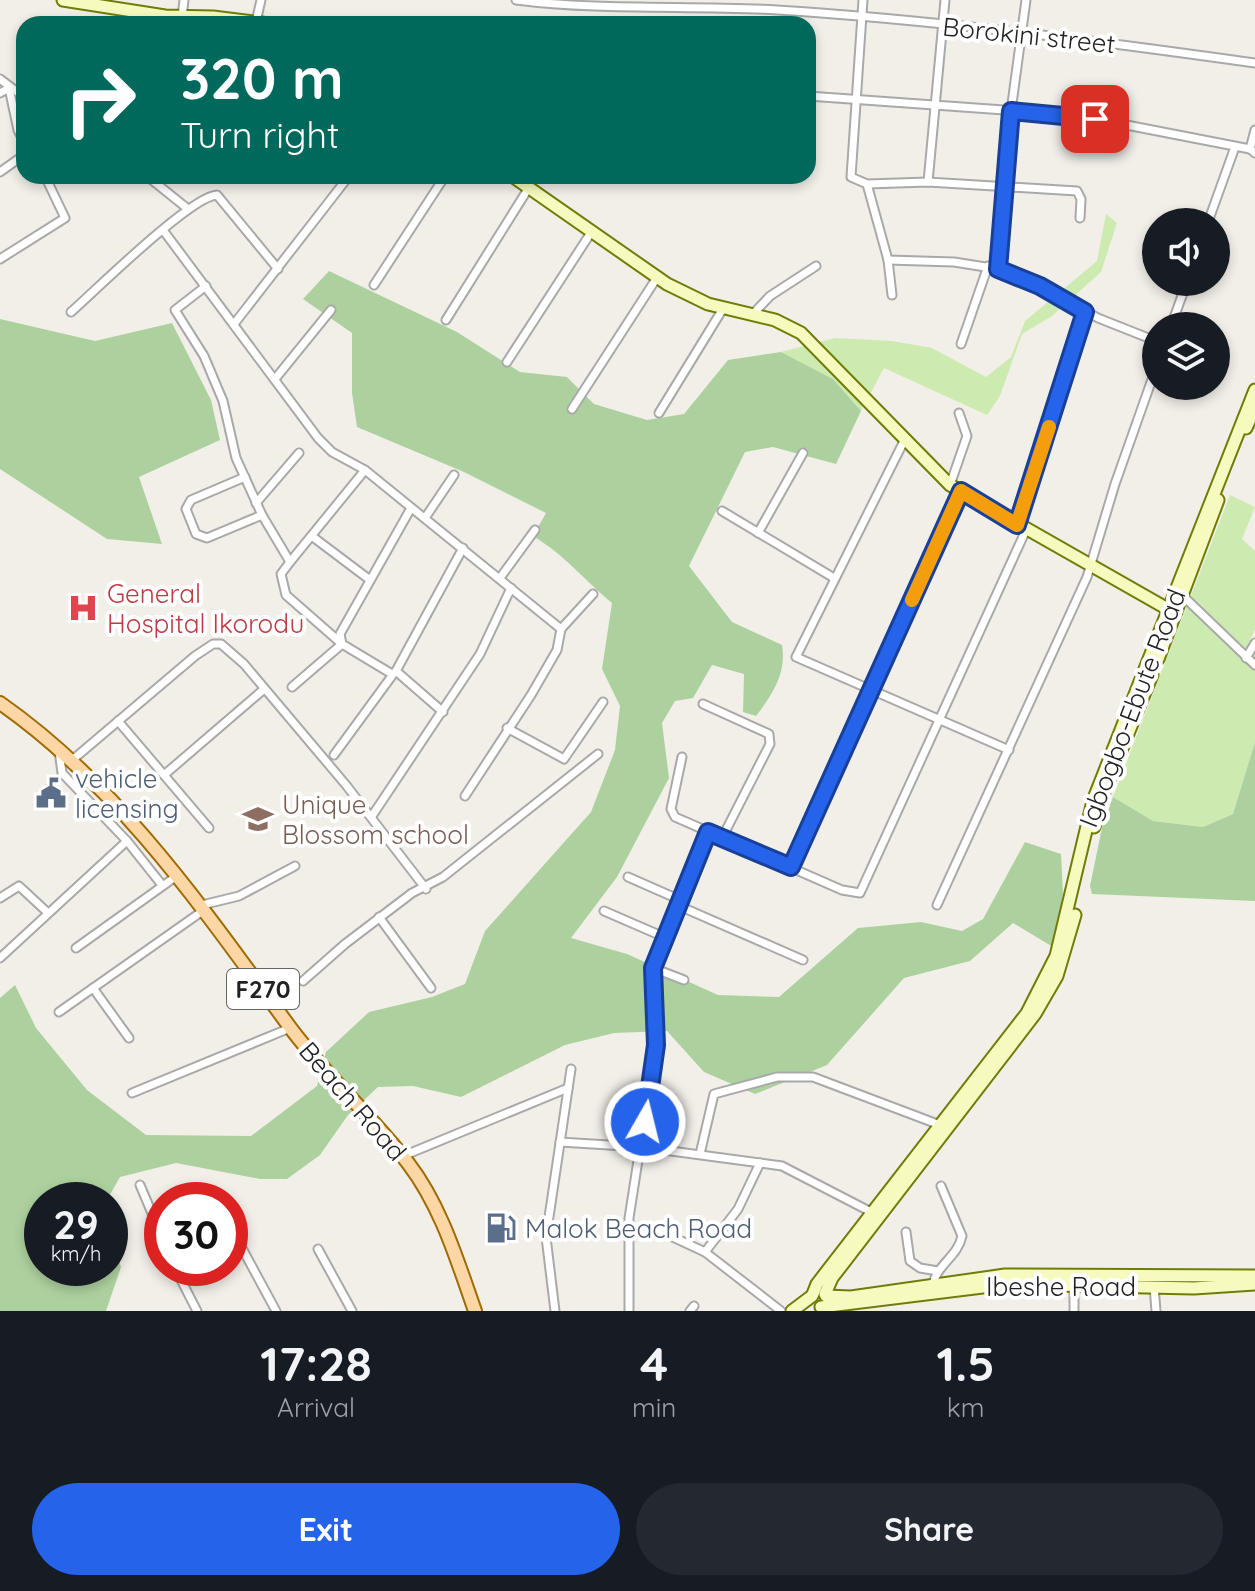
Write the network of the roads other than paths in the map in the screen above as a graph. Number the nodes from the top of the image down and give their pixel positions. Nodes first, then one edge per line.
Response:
1 (63, 0) edge
2 (516, 0) edge
3 (779, 0) edge
4 (863, 0) edge
5 (945, 0) edge
6 (1026, 0) edge
7 (607, 3) edge
8 (777, 10) junction
9 (160, 16) edge
10 (861, 17) junction
11 (943, 25) junction
12 (1021, 35) junction
13 (1255, 63) edge
14 (0, 79) edge
15 (9, 88) junction
16 (16, 92) edge
17 (0, 93) edge
18 (816, 97) edge
19 (855, 99) junction
20 (936, 105) junction
21 (1011, 111) junction
22 (16, 121) edge
23 (1255, 130) edge
24 (1235, 147) junction
25 (1252, 151) edge
26 (928, 182) junction
27 (49, 184) edge
28 (157, 184) edge
29 (343, 184) edge
30 (440, 184) edge
31 (522, 184) edge
32 (867, 184) junction
33 (1005, 187) junction
34 (528, 189) junction
35 (1213, 208) edge
36 (188, 209) junction
37 (1080, 218) dead end
38 (163, 230) junction
39 (592, 231) junction
40 (0, 259) edge
41 (888, 260) junction
42 (816, 266) dead end
43 (988, 266) junction
44 (278, 269) junction
45 (998, 269) junction
46 (658, 276) junction
47 (374, 285) dead end
48 (206, 286) junction
49 (892, 295) dead end
50 (724, 307) junction
51 (331, 310) dead end
52 (71, 312) dead end
53 (1085, 312) junction
54 (753, 314) junction
55 (446, 320) dead end
56 (234, 324) junction
57 (1142, 335) edge
58 (961, 344) dead end
59 (507, 362) dead end
60 (275, 379) junction
61 (1255, 390) edge
62 (1145, 400) edge
63 (572, 409) dead end
64 (1255, 409) edge
65 (659, 413) dead end
66 (959, 413) dead end
67 (1251, 424) edge
68 (904, 441) junction
69 (299, 453) dead end
70 (803, 453) dead end
71 (365, 470) junction
72 (454, 475) dead end
73 (245, 477) junction
74 (955, 488) junction
75 (256, 503) junction
76 (411, 508) junction
77 (722, 511) dead end
78 (262, 515) junction
79 (425, 518) junction
80 (1021, 528) junction
81 (535, 530) dead end
82 (758, 533) junction
83 (313, 537) junction
84 (463, 548) junction
85 (290, 562) junction
86 (1090, 567) junction
87 (500, 578) junction
88 (834, 578) junction
89 (370, 580) junction
90 (511, 588) junction
91 (1179, 593) junction
92 (593, 594) dead end
93 (1172, 612) junction
94 (561, 629) junction
95 (1255, 643) edge
96 (342, 644) junction
97 (1246, 658) junction
98 (1255, 665) edge
99 (394, 673) junction
100 (292, 687) dead end
101 (263, 690) junction
102 (872, 691) junction
103 (603, 702) dead end
104 (0, 703) edge
105 (703, 704) dead end
106 (443, 712) junction
107 (938, 720) junction
108 (118, 721) junction
109 (507, 728) junction
110 (1009, 750) junction
111 (59, 751) junction
112 (598, 754) dead end
113 (334, 755) dead end
114 (682, 757) dead end
115 (70, 762) junction
116 (164, 775) junction
117 (465, 796) dead end
118 (372, 816) junction
119 (209, 828) dead end
120 (708, 832) junction
121 (722, 838) junction
122 (127, 841) junction
123 (295, 866) dead end
124 (791, 867) junction
125 (178, 874) junction
126 (628, 877) dead end
127 (162, 885) junction
128 (426, 889) junction
129 (0, 898) edge
130 (677, 902) junction
131 (937, 905) dead end
132 (204, 907) junction
133 (604, 911) dead end
134 (47, 912) junction
135 (379, 917) junction
136 (664, 937) junction
137 (76, 948) dead end
138 (0, 958) edge
139 (803, 960) dead end
140 (653, 968) junction
141 (684, 980) dead end
142 (303, 981) dead end
143 (93, 988) junction
144 (431, 988) dead end
145 (59, 1012) dead end
146 (290, 1028) junction
147 (129, 1038) dead end
148 (571, 1069) dead end
149 (568, 1088) junction
150 (132, 1093) dead end
151 (940, 1125) junction
152 (560, 1142) junction
153 (641, 1147) junction
154 (700, 1154) junction
155 (403, 1156) junction
156 (760, 1163) junction
157 (140, 1185) dead end
158 (941, 1186) dead end
159 (144, 1194) edge
160 (876, 1215) junction
161 (662, 1232) dead end
162 (906, 1232) dead end
163 (318, 1249) dead end
164 (705, 1252) junction
165 (248, 1259) edge
166 (938, 1271) junction
167 (1255, 1276) edge
168 (933, 1284) junction
169 (1074, 1284) junction
170 (1255, 1284) edge
171 (184, 1286) edge
172 (1154, 1286) junction
173 (817, 1301) edge
174 (197, 1311) edge
175 (276, 1311) edge
176 (352, 1311) edge
177 (475, 1311) edge
178 (555, 1311) edge
179 (629, 1311) edge
180 (781, 1311) edge
181 (792, 1311) edge
182 (1074, 1311) edge
183 (1156, 1311) edge

1 - 9 main road
2 - 7 street, Borokini street
3 - 8 street
4 - 10 street
5 - 11 street
6 - 12 street
7 - 8 street, Borokini street
8 - 10 street, Borokini street
10 - 11 street, Borokini street
10 - 19 street
11 - 12 street, Borokini street
11 - 20 street
12 - 13 street, Borokini street
12 - 21 street
14 - 15 street
15 - 16 street
15 - 17 street
15 - 22 street
18 - 19 street
19 - 20 street
19 - 32 street
20 - 21 street
20 - 26 street
21 - 24 street
21 - 33 street
23 - 25 street
24 - 25 street
24 - 35 street
26 - 32 street
26 - 33 street
27 - 40 street
28 - 36 street
29 - 44 street
30 - 47 street
31 - 34 main road
32 - 41 street
33 - 37 street
33 - 45 street
34 - 39 main road
34 - 55 street
36 - 38 street
36 - 44 street
38 - 48 street
38 - 52 street
39 - 46 main road
39 - 59 street
41 - 43 street
41 - 49 street
42 - 54 street
43 - 45 street
43 - 58 street
44 - 56 street
45 - 53 street
46 - 50 main road
46 - 63 street
48 - 56 street
48 - 73 street
50 - 54 main road
50 - 65 street
51 - 60 street
53 - 57 street
53 - 80 street
54 - 68 main road
56 - 60 street
60 - 71 street
61 - 91 main road, Igbogbo-Ebute Road
62 - 86 street
64 - 67 main road, Igbogbo-Ebute Road
66 - 74 street
67 - 91 main road, Igbogbo-Ebute Road
68 - 74 main road
68 - 88 street
69 - 75 street
70 - 82 street
71 - 76 street
71 - 83 street
72 - 79 street
73 - 75 street
73 - 78 street
74 - 80 main road
74 - 102 street
75 - 78 street
76 - 79 street
76 - 89 street
77 - 82 street
78 - 85 street
79 - 84 street
80 - 86 main road
80 - 107 street
81 - 87 street
82 - 88 street
83 - 85 street
83 - 89 street
84 - 87 street
84 - 99 street
85 - 96 street
86 - 93 main road
86 - 110 street
87 - 90 street
88 - 102 street
89 - 96 street
90 - 94 street
90 - 106 street
91 - 93 main road, Igbogbo-Ebute Road
91 - 97 street
92 - 94 street
93 - 151 main road, Igbogbo-Ebute Road
93 - 160 main road, Igbogbo-Ebute Road
94 - 109 street
95 - 97 street
96 - 99 street
96 - 100 street
97 - 98 street
99 - 106 street
99 - 113 street
101 - 108 street
101 - 116 street
101 - 118 street
102 - 107 street
102 - 124 street
103 - 109 street
104 - 111 main road, Beach Road / F270
105 - 121 street
106 - 118 street
107 - 110 street
107 - 124 street
108 - 115 street
108 - 116 street
109 - 117 street
110 - 131 street
111 - 115 main road, Beach Road / F270
111 - 122 street
112 - 128 street
114 - 120 street
115 - 125 main road, Beach Road / F270
116 - 119 street
118 - 128 street
120 - 121 street
120 - 130 street
121 - 124 street
122 - 127 street
122 - 134 street
123 - 132 street
125 - 127 street
125 - 132 main road, Beach Road / F270
126 - 130 street
127 - 137 street
128 - 135 street
129 - 134 street
130 - 136 street
130 - 139 street
132 - 143 street
132 - 146 main road, Beach Road / F270
133 - 136 street
134 - 138 street
135 - 142 street
135 - 144 street
136 - 140 street
140 - 141 street
140 - 153 street
143 - 145 street
143 - 147 street
146 - 150 street
146 - 155 main road, Beach Road / F270
148 - 149 street
149 - 152 street
149 - 155 street
151 - 154 street
151 - 160 main road, Igbogbo-Ebute Road
152 - 153 street
152 - 178 street
153 - 154 street
153 - 179 street
154 - 156 street
155 - 177 main road, Beach Road / F270
156 - 160 street
156 - 164 street
157 - 159 street
158 - 166 street
160 - 173 main road, Igbogbo-Ebute Road
161 - 164 street
162 - 166 street
163 - 176 street
164 - 180 street
165 - 175 street
166 - 168 street
167 - 168 main road, Ibeshe Road
168 - 173 main road, Ibeshe Road
169 - 172 main road, Ibeshe Road
169 - 173 main road, Ibeshe Road
169 - 182 street
170 - 172 main road, Ibeshe Road
171 - 174 street
172 - 183 street
173 - 181 main road

